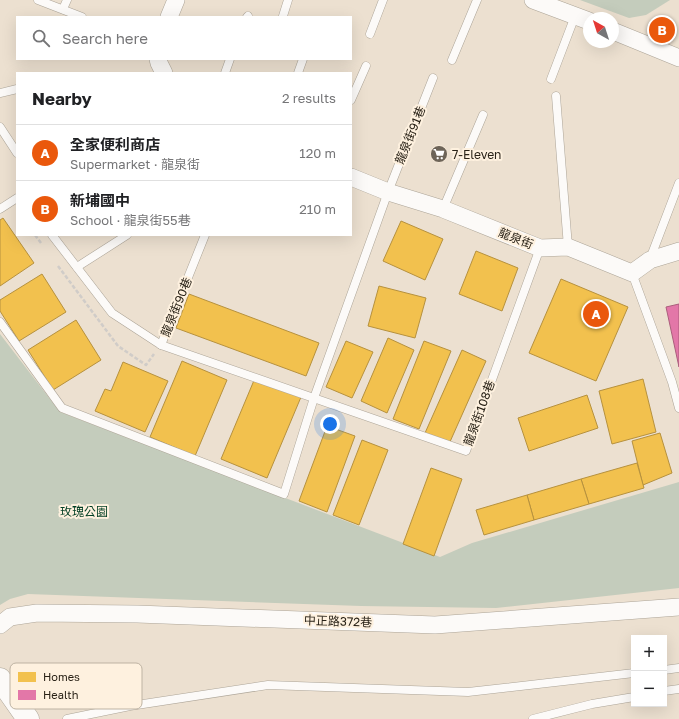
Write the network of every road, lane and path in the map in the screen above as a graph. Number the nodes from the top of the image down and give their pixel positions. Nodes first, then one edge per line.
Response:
1 (38, 0) edge
2 (67, 0) edge
3 (176, 0) edge
4 (288, 0) edge
5 (383, 0) edge
6 (478, 0) edge
7 (533, 0) edge
8 (63, 10) junction
9 (79, 16) edge
10 (169, 16) edge
11 (282, 16) dead end
12 (582, 19) edge
13 (619, 33) edge
14 (370, 34) dead end
15 (679, 58) edge
16 (158, 60) edge
17 (230, 60) edge
18 (304, 60) edge
19 (452, 60) dead end
20 (366, 66) dead end
21 (164, 72) edge
22 (225, 72) edge
23 (298, 72) edge
24 (433, 78) dead end
25 (551, 79) dead end
26 (16, 89) edge
27 (0, 93) edge
28 (556, 96) dead end
29 (352, 98) edge
30 (483, 115) dead end
31 (0, 127) edge
32 (16, 151) edge
33 (352, 177) edge
34 (679, 183) edge
35 (388, 192) junction
36 (16, 199) edge
37 (0, 208) edge
38 (443, 209) junction
39 (53, 236) edge
40 (125, 236) edge
41 (205, 236) edge
42 (568, 247) junction
43 (540, 248) junction
44 (679, 251) edge
45 (650, 260) junction
46 (77, 267) junction
47 (632, 273) junction
48 (0, 322) edge
49 (161, 345) junction
50 (314, 398) junction
51 (679, 408) edge
52 (679, 607) edge
53 (0, 625) edge
54 (679, 668) edge
55 (667, 670) edge
56 (631, 673) edge
57 (0, 679) edge
58 (679, 689) edge
59 (667, 691) edge
60 (10, 693) edge
61 (631, 697) edge
62 (142, 704) edge
63 (21, 709) edge
64 (115, 709) edge
65 (28, 719) edge
66 (67, 719) edge
67 (533, 719) edge

1 - 8 lane
2 - 8 lane
3 - 10 street
4 - 11 lane
5 - 14 lane
6 - 19 lane
7 - 12 street
8 - 9 lane
12 - 25 lane
13 - 15 street
16 - 21 street
17 - 22 lane
18 - 23 lane
20 - 29 lane
24 - 35 lane, 龍泉街91巷
26 - 27 lane
28 - 42 lane
30 - 38 lane
31 - 32 lane
33 - 35 street, 龍泉街
34 - 45 lane
35 - 38 street, 龍泉街
35 - 50 lane
36 - 37 lane
38 - 43 street, 龍泉街
39 - 46 lane, 龍泉街90巷
40 - 46 lane
41 - 49 lane, 龍泉街90巷
42 - 43 street, 龍泉街
42 - 47 street, 龍泉街
43 - 50 lane, 龍泉街108巷
44 - 45 street
45 - 47 street
46 - 49 lane, 龍泉街90巷
47 - 51 lane
48 - 50 lane
49 - 50 lane, 龍泉街108巷
52 - 53 street, 中正路372巷
54 - 55 lane
56 - 62 lane
57 - 60 main road
58 - 59 lane
61 - 67 lane
63 - 65 main road
64 - 66 lane

